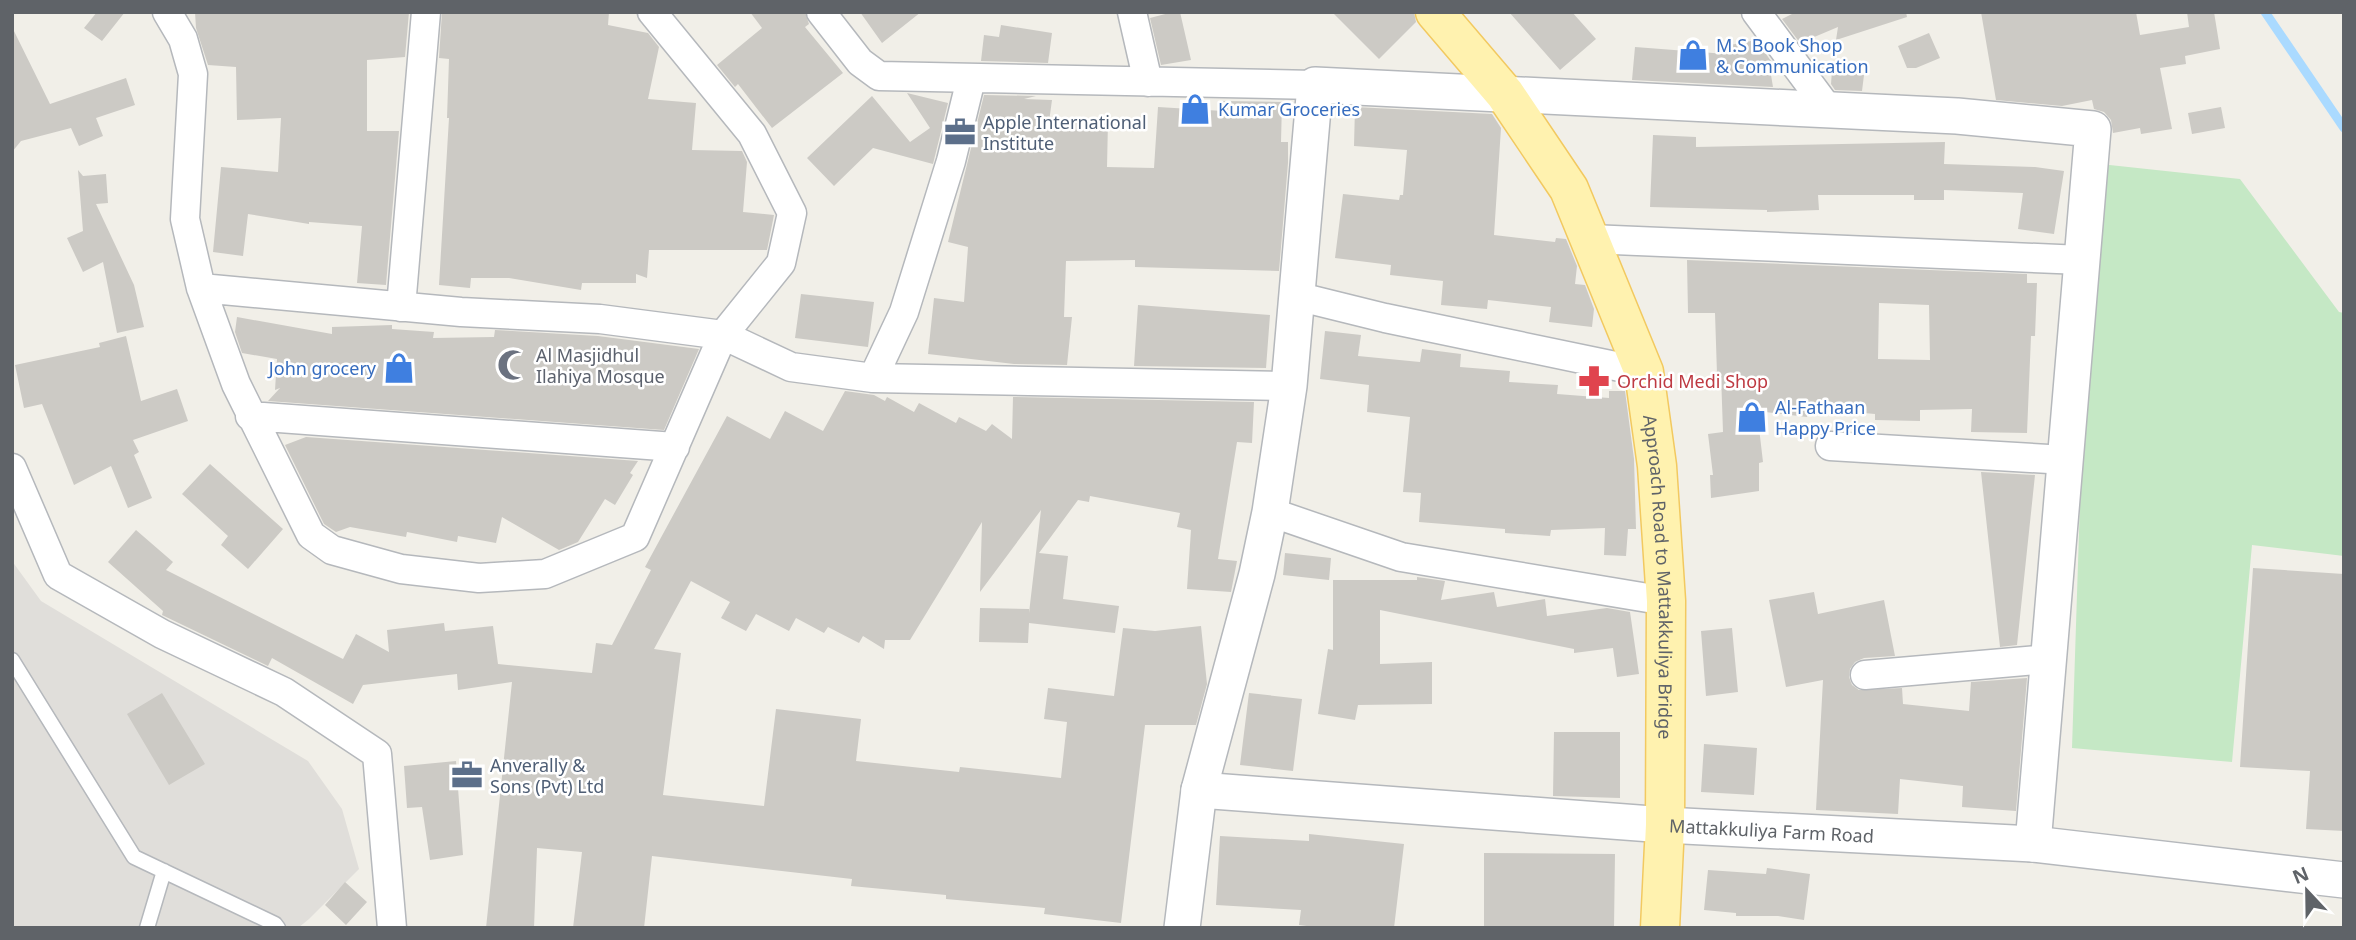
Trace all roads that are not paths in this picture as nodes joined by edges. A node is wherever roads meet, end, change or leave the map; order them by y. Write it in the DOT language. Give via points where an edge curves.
graph roads {
  1 [pos="167,12"];
  2 [pos="426,12"];
  3 [pos="652,12"];
  4 [pos="821,12"];
  5 [pos="1132,12"];
  6 [pos="1435,12"];
  7 [pos="1756,12"];
  8 [pos="971,79"];
  9 [pos="1148,82"];
  10 [pos="1315,85"];
  11 [pos="1505,94"];
  12 [pos="1829,110"];
  13 [pos="1590,239"];
  14 [pos="2082,260"];
  15 [pos="201,288"];
  16 [pos="1296,296"];
  17 [pos="401,307"];
  18 [pos="723,335"];
  19 [pos="1644,372"];
  20 [pos="873,378"];
  21 [pos="1289,386"];
  22 [pos="250,416"];
  23 [pos="1830,446"];
  24 [pos="675,447"];
  25 [pos="2066,460"];
  26 [pos="12,468"];
  27 [pos="1270,512"];
  28 [pos="1666,601"];
  29 [pos="2049,659"];
  30 [pos="12,660"];
  31 [pos="1864,675"];
  32 [pos="1199,790"];
  33 [pos="1665,825"];
  34 [pos="2033,844"];
  35 [pos="164,871"];
  36 [pos="2344,880"];
  37 [pos="147,928"];
  38 [pos="278,928"];
  39 [pos="393,928"];
  40 [pos="1182,928"];
  41 [pos="1660,928"];
  1 -- 15 [label="street" via="183,39 193,74 185,219"];
  2 -- 17 [label="street"];
  3 -- 18 [label="street" via="752,134 792,213 781,263"];
  4 -- 8 [label="street" via="860,62 879,76"];
  5 -- 9 [label="street"];
  6 -- 11 [label="main road, Approach Road to Mattakkuliya Bridge"];
  7 -- 12 [label="street"];
  8 -- 9 [label="street"];
  8 -- 20 [label="street" via="904,312"];
  9 -- 10 [label="street"];
  10 -- 11 [label="street"];
  10 -- 16 [label="street"];
  11 -- 12 [label="street"];
  11 -- 13 [label="main road, Approach Road to Mattakkuliya Bridge" via="1569,189"];
  12 -- 14 [label="street" via="2093,129"];
  13 -- 14 [label="street"];
  13 -- 19 [label="main road, Approach Road to Mattakkuliya Bridge"];
  14 -- 25 [label="street"];
  15 -- 17 [label="street"];
  15 -- 22 [label="street"];
  16 -- 19 [label="street"];
  16 -- 21 [label="street"];
  17 -- 18 [label="street" via="600,319"];
  18 -- 20 [label="street" via="791,367"];
  18 -- 24 [label="street"];
  19 -- 28 [label="main road, Approach Road to Mattakkuliya Bridge" via="1657,466"];
  20 -- 21 [label="street"];
  21 -- 27 [label="street"];
  22 -- 24 [label="street"];
  22 -- 24 [label="street" via="311,535 332,550 401,569 479,578 545,574 635,537"];
  23 -- 25 [label="street"];
  25 -- 29 [label="street"];
  26 -- 39 [label="street" via="58,575 162,634 284,692 377,754"];
  27 -- 28 [label="street" via="1401,557"];
  27 -- 32 [label="street"];
  28 -- 33 [label="main road, Approach Road to Mattakkuliya Bridge"];
  29 -- 31 [label="street"];
  29 -- 34 [label="street"];
  30 -- 35 [label="lane" via="134,857"];
  32 -- 33 [label="street, Mattakkuliya Farm Road"];
  32 -- 40 [label="street"];
  33 -- 34 [label="street, Mattakkuliya Farm Road"];
  33 -- 41 [label="main road, Approach Road to Mattakkuliya Bridge"];
  34 -- 36 [label="street, Mattakkuliya Farm Road"];
  35 -- 37 [label="lane"];
  35 -- 38 [label="lane"];
}
